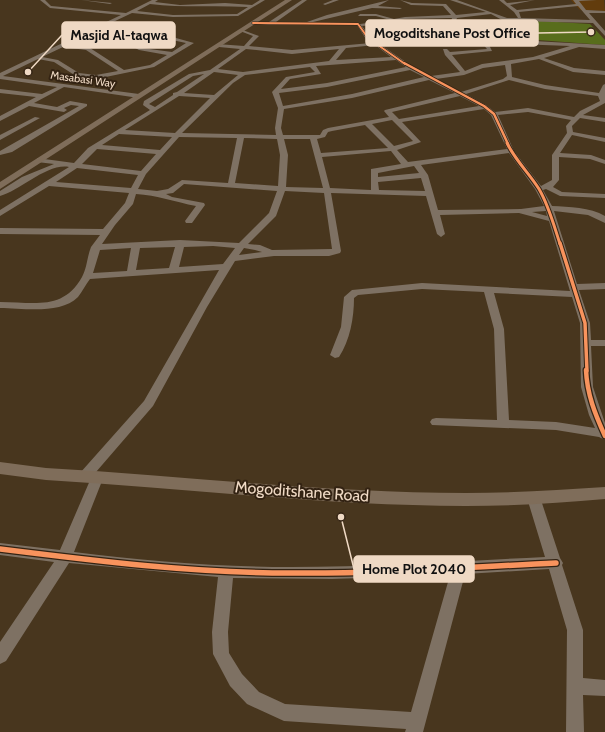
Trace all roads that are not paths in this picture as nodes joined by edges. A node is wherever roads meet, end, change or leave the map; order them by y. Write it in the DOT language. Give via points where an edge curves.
graph roads {
  1 [pos="42,0"];
  2 [pos="83,0"];
  3 [pos="117,0"];
  4 [pos="156,0"];
  5 [pos="263,0"];
  6 [pos="305,0"];
  7 [pos="337,0"];
  8 [pos="387,0"];
  9 [pos="402,0"];
  10 [pos="448,0"];
  11 [pos="452,0"];
  12 [pos="501,0"];
  13 [pos="533,0"];
  14 [pos="575,0"];
  15 [pos="595,0"];
  16 [pos="287,1"];
  17 [pos="110,3"];
  18 [pos="150,3"];
  19 [pos="300,3"];
  20 [pos="325,4"];
  21 [pos="507,4"];
  22 [pos="444,5"];
  23 [pos="579,5"];
  24 [pos="252,6"];
  25 [pos="357,6"];
  26 [pos="370,7"];
  27 [pos="400,8"];
  28 [pos="516,11"];
  29 [pos="584,11"];
  30 [pos="93,12"];
  31 [pos="605,12"];
  32 [pos="129,13"];
  33 [pos="490,13"];
  34 [pos="360,15"];
  35 [pos="455,16"];
  36 [pos="506,19"];
  37 [pos="521,19"];
  38 [pos="394,20"];
  39 [pos="453,22"];
  40 [pos="594,22"];
  41 [pos="108,23"];
  42 [pos="253,23"];
  43 [pos="269,24"];
  44 [pos="304,24"];
  45 [pos="359,24"];
  46 [pos="599,27"];
  47 [pos="605,27"];
  48 [pos="426,29"];
  49 [pos="242,30"];
  50 [pos="404,30"];
  51 [pos="86,34"];
  52 [pos="605,34"];
  53 [pos="228,39"];
  54 [pos="403,40"];
  55 [pos="439,40"];
  56 [pos="446,40"];
  57 [pos="484,41"];
  58 [pos="532,42"];
  59 [pos="375,43"];
  60 [pos="63,45"];
  61 [pos="219,45"];
  62 [pos="578,45"];
  63 [pos="234,46"];
  64 [pos="344,47"];
  65 [pos="605,47"];
  66 [pos="246,48"];
  67 [pos="298,51"];
  68 [pos="173,54"];
  69 [pos="447,54"];
  70 [pos="36,58"];
  71 [pos="399,58"];
  72 [pos="540,58"];
  73 [pos="109,62"];
  74 [pos="332,62"];
  75 [pos="311,64"];
  76 [pos="508,64"];
  77 [pos="294,66"];
  78 [pos="147,67"];
  79 [pos="411,68"];
  80 [pos="212,70"];
  81 [pos="124,72"];
  82 [pos="464,72"];
  83 [pos="605,73"];
  84 [pos="243,74"];
  85 [pos="0,76"];
  86 [pos="428,78"];
  87 [pos="508,78"];
  88 [pos="162,82"];
  89 [pos="175,84"];
  90 [pos="62,86"];
  91 [pos="189,86"];
  92 [pos="605,86"];
  93 [pos="0,91"];
  94 [pos="275,92"];
  95 [pos="178,94"];
  96 [pos="460,94"];
  97 [pos="602,95"];
  98 [pos="42,96"];
  99 [pos="156,96"];
  100 [pos="215,97"];
  101 [pos="137,98"];
  102 [pos="150,100"];
  103 [pos="28,104"];
  104 [pos="486,107"];
  105 [pos="281,108"];
  106 [pos="592,108"];
  107 [pos="605,108"];
  108 [pos="57,109"];
  109 [pos="155,110"];
  110 [pos="0,112"];
  111 [pos="75,112"];
  112 [pos="10,114"];
  113 [pos="494,114"];
  114 [pos="37,118"];
  115 [pos="577,118"];
  116 [pos="0,119"];
  117 [pos="395,119"];
  118 [pos="605,120"];
  119 [pos="366,122"];
  120 [pos="118,132"];
  121 [pos="570,133"];
  122 [pos="177,135"];
  123 [pos="241,137"];
  124 [pos="313,137"];
  125 [pos="0,138"];
  126 [pos="281,138"];
  127 [pos="605,140"];
  128 [pos="560,146"];
  129 [pos="96,147"];
  130 [pos="392,149"];
  131 [pos="510,151"];
  132 [pos="163,152"];
  133 [pos="0,153"];
  134 [pos="556,154"];
  135 [pos="318,155"];
  136 [pos="587,157"];
  137 [pos="40,160"];
  138 [pos="605,162"];
  139 [pos="416,163"];
  140 [pos="62,164"];
  141 [pos="406,165"];
  142 [pos="76,166"];
  143 [pos="143,173"];
  144 [pos="424,175"];
  145 [pos="374,180"];
  146 [pos="50,184"];
  147 [pos="231,185"];
  148 [pos="548,187"];
  149 [pos="282,189"];
  150 [pos="539,189"];
  151 [pos="327,190"];
  152 [pos="375,190"];
  153 [pos="0,191"];
  154 [pos="133,192"];
  155 [pos="157,193"];
  156 [pos="430,194"];
  157 [pos="605,196"];
  158 [pos="549,209"];
  159 [pos="8,210"];
  160 [pos="519,211"];
  161 [pos="435,213"];
  162 [pos="0,214"];
  163 [pos="604,217"];
  164 [pos="552,219"];
  165 [pos="189,222"];
  166 [pos="0,231"];
  167 [pos="104,232"];
  168 [pos="441,234"];
  169 [pos="180,244"];
  170 [pos="136,246"];
  171 [pos="241,246"];
  172 [pos="96,247"];
  173 [pos="271,254"];
  174 [pos="229,263"];
  175 [pos="174,271"];
  176 [pos="131,273"];
  177 [pos="87,276"];
  178 [pos="605,286"];
  179 [pos="488,290"];
  180 [pos="575,291"];
  181 [pos="0,305"];
  182 [pos="585,343"];
  183 [pos="605,343"];
  184 [pos="335,355"];
  185 [pos="436,422"];
  186 [pos="503,424"];
  187 [pos="604,434"];
  188 [pos="0,468"];
  189 [pos="92,476"];
  190 [pos="605,493"];
  191 [pos="534,498"];
  192 [pos="0,549"];
  193 [pos="65,557"];
  194 [pos="556,563"];
  195 [pos="459,567"];
  196 [pos="226,571"];
  197 [pos="0,656"];
  198 [pos="576,686"];
  199 [pos="605,688"];
  200 [pos="415,726"];
  201 [pos="575,732"];
  1 -- 30 [label="street" via="50,7"];
  2 -- 17 [label="street"];
  3 -- 17 [label="street"];
  4 -- 18 [label="street"];
  5 -- 24 [label="street"];
  6 -- 19 [label="street"];
  7 -- 20 [label="street"];
  8 -- 26 [label="street"];
  9 -- 22 [label="street" via="411,4"];
  10 -- 22 [label="street"];
  11 -- 33 [label="street"];
  12 -- 21 [label="street"];
  13 -- 21 [label="street"];
  14 -- 15 [label="street"];
  14 -- 23 [label="street"];
  16 -- 19 [label="street"];
  16 -- 42 [label="main road"];
  17 -- 30 [label="street"];
  18 -- 24 [label="street" via="180,6"];
  18 -- 32 [label="street"];
  19 -- 43 [label="street"];
  21 -- 28 [label="street"];
  22 -- 35 [label="street"];
  23 -- 28 [label="street"];
  23 -- 29 [label="street"];
  24 -- 32 [label="street" via="235,15 173,16"];
  25 -- 26 [label="street"];
  25 -- 34 [label="street"];
  25 -- 44 [label="street"];
  26 -- 27 [label="street"];
  28 -- 37 [label="street"];
  29 -- 31 [label="street"];
  29 -- 40 [label="street"];
  30 -- 32 [label="street"];
  32 -- 41 [label="street"];
  33 -- 35 [label="street"];
  33 -- 36 [label="street"];
  34 -- 38 [label="street"];
  34 -- 45 [label="street" via="362,19"];
  35 -- 38 [label="street"];
  35 -- 39 [label="street"];
  36 -- 37 [label="street"];
  36 -- 58 [label="street" via="520,28"];
  37 -- 40 [label="street"];
  38 -- 45 [label="street"];
  39 -- 48 [label="street" via="444,22"];
  39 -- 56 [label="street"];
  40 -- 46 [label="street"];
  41 -- 51 [label="street"];
  41 -- 68 [label="street" via="154,29 174,39 191,42"];
  42 -- 43 [label="street"];
  42 -- 49 [label="main road"];
  43 -- 44 [label="street"];
  44 -- 45 [label="street"];
  45 -- 59 [label="street" via="366,36"];
  46 -- 47 [label="street"];
  46 -- 52 [label="street"];
  49 -- 53 [label="main road"];
  49 -- 66 [label="street" via="256,36"];
  50 -- 54 [label="street"];
  51 -- 60 [label="street"];
  51 -- 68 [label="street" via="119,38 141,49"];
  53 -- 61 [label="main road"];
  53 -- 63 [label="street"];
  54 -- 55 [label="street"];
  54 -- 59 [label="street"];
  55 -- 56 [label="street"];
  55 -- 69 [label="street"];
  56 -- 57 [label="street"];
  57 -- 58 [label="street"];
  57 -- 69 [label="street" via="490,50"];
  58 -- 62 [label="street"];
  59 -- 64 [label="street"];
  59 -- 71 [label="street"];
  60 -- 70 [label="street"];
  60 -- 73 [label="street" via="88,49"];
  61 -- 63 [label="street"];
  61 -- 88 [label="main road"];
  62 -- 65 [label="street"];
  62 -- 72 [label="street"];
  63 -- 66 [label="street"];
  64 -- 67 [label="street"];
  64 -- 74 [label="street"];
  66 -- 67 [label="street"];
  66 -- 80 [label="street"];
  67 -- 77 [label="street"];
  68 -- 78 [label="street"];
  69 -- 82 [label="street"];
  70 -- 81 [label="street" via="56,61 80,76 96,77"];
  70 -- 85 [label="street"];
  71 -- 74 [label="street"];
  71 -- 79 [label="street"];
  72 -- 76 [label="street"];
  72 -- 83 [label="street" via="573,70"];
  73 -- 78 [label="street"];
  73 -- 81 [label="street"];
  74 -- 75 [label="street"];
  75 -- 77 [label="street"];
  75 -- 94 [label="street" via="319,73 288,78"];
  76 -- 82 [label="street" via="482,66"];
  76 -- 87 [label="street"];
  77 -- 84 [label="street"];
  78 -- 81 [label="street"];
  79 -- 86 [label="street"];
  79 -- 94 [label="street" via="313,88"];
  80 -- 84 [label="street"];
  80 -- 89 [label="street" via="193,74"];
  80 -- 91 [label="street"];
  82 -- 86 [label="street"];
  84 -- 100 [label="street"];
  85 -- 90 [label="street, Masabasi Way"];
  86 -- 96 [label="street"];
  86 -- 105 [label="street" via="348,97"];
  87 -- 96 [label="street"];
  87 -- 97 [label="street"];
  88 -- 89 [label="street"];
  88 -- 101 [label="main road"];
  89 -- 91 [label="street"];
  89 -- 99 [label="street"];
  90 -- 98 [label="street"];
  90 -- 101 [label="street, Masabasi Way"];
  91 -- 95 [label="street"];
  92 -- 97 [label="street"];
  93 -- 98 [label="street"];
  94 -- 105 [label="street"];
  95 -- 99 [label="street"];
  95 -- 100 [label="street"];
  95 -- 109 [label="street"];
  96 -- 104 [label="street"];
  96 -- 117 [label="street" via="387,111"];
  97 -- 106 [label="street" via="604,102"];
  98 -- 103 [label="street"];
  99 -- 102 [label="street"];
  100 -- 122 [label="street"];
  101 -- 102 [label="street, Masabasi Way"];
  101 -- 137 [label="main road"];
  102 -- 109 [label="street" via="146,105"];
  103 -- 108 [label="street"];
  103 -- 112 [label="street"];
  104 -- 113 [label="street"];
  104 -- 117 [label="street"];
  105 -- 126 [label="street" via="278,128"];
  106 -- 107 [label="street"];
  106 -- 115 [label="street"];
  108 -- 111 [label="street"];
  108 -- 111 [label="street" via="70,103 85,105"];
  109 -- 120 [label="street"];
  110 -- 112 [label="street"];
  111 -- 133 [label="street" via="10,150"];
  112 -- 116 [label="street"];
  113 -- 115 [label="street" via="528,110"];
  113 -- 131 [label="street"];
  114 -- 125 [label="street"];
  115 -- 118 [label="street"];
  115 -- 121 [label="street" via="569,126"];
  117 -- 119 [label="street"];
  117 -- 130 [label="street" via="419,142"];
  119 -- 124 [label="street" via="327,130 322,137"];
  119 -- 130 [label="street" via="381,134"];
  120 -- 122 [label="street"];
  120 -- 129 [label="street"];
  121 -- 127 [label="street"];
  121 -- 128 [label="street"];
  122 -- 123 [label="street"];
  122 -- 132 [label="street"];
  123 -- 126 [label="street"];
  123 -- 147 [label="street"];
  124 -- 126 [label="street"];
  124 -- 135 [label="street"];
  126 -- 149 [label="street" via="284,155"];
  128 -- 134 [label="street"];
  128 -- 136 [label="street"];
  129 -- 132 [label="street"];
  129 -- 142 [label="street"];
  130 -- 135 [label="street"];
  130 -- 141 [label="street"];
  131 -- 139 [label="street"];
  131 -- 150 [label="street"];
  132 -- 143 [label="street"];
  134 -- 136 [label="street"];
  134 -- 148 [label="street" via="556,177"];
  135 -- 151 [label="street"];
  136 -- 138 [label="street"];
  137 -- 140 [label="street"];
  137 -- 153 [label="main road"];
  139 -- 141 [label="street"];
  139 -- 144 [label="street"];
  140 -- 142 [label="street"];
  140 -- 153 [label="street"];
  141 -- 145 [label="street" via="376,170 373,173"];
  142 -- 143 [label="street"];
  142 -- 146 [label="street"];
  143 -- 154 [label="street"];
  144 -- 145 [label="street"];
  144 -- 156 [label="street"];
  145 -- 152 [label="street"];
  146 -- 154 [label="street"];
  146 -- 159 [label="street"];
  147 -- 149 [label="street"];
  147 -- 155 [label="street" via="180,182 172,190"];
  148 -- 150 [label="street"];
  148 -- 157 [label="street" via="560,194"];
  149 -- 151 [label="street"];
  149 -- 171 [label="street" via="273,214"];
  150 -- 158 [label="street"];
  151 -- 152 [label="street"];
  151 -- 173 [label="street" via="337,252"];
  152 -- 156 [label="street"];
  153 -- 159 [label="street"];
  154 -- 155 [label="street"];
  154 -- 167 [label="street" via="129,204"];
  155 -- 165 [label="street" via="170,199 201,205"];
  156 -- 161 [label="street"];
  158 -- 160 [label="street"];
  158 -- 163 [label="street" via="586,212"];
  158 -- 164 [label="street"];
  159 -- 162 [label="street"];
  160 -- 161 [label="street"];
  160 -- 164 [label="street" via="539,218"];
  161 -- 168 [label="street"];
  164 -- 180 [label="street"];
  166 -- 167 [label="street"];
  167 -- 172 [label="street"];
  169 -- 170 [label="street"];
  169 -- 171 [label="street" via="213,243"];
  169 -- 175 [label="street"];
  170 -- 172 [label="street"];
  170 -- 176 [label="street"];
  171 -- 173 [label="street" via="257,247"];
  171 -- 174 [label="street"];
  172 -- 177 [label="street"];
  173 -- 174 [label="street"];
  174 -- 175 [label="street"];
  174 -- 189 [label="street" via="202,306 151,399"];
  175 -- 176 [label="street"];
  176 -- 177 [label="street"];
  177 -- 181 [label="street" via="74,295 62,303 39,306"];
  178 -- 180 [label="street"];
  179 -- 180 [label="street"];
  179 -- 184 [label="street" via="410,287 351,293 346,331"];
  179 -- 186 [label="street" via="499,329"];
  180 -- 182 [label="street" via="585,323"];
  182 -- 183 [label="street"];
  182 -- 187 [label="street" via="589,394"];
  185 -- 186 [label="street"];
  186 -- 187 [label="street" via="556,426"];
  188 -- 189 [label="main road, Mogoditshane Road"];
  189 -- 191 [label="main road, Mogoditshane Road" via="392,497 484,500"];
  189 -- 193 [label="street"];
  190 -- 191 [label="main road, Mogoditshane Road"];
  191 -- 194 [label="street"];
  192 -- 193 [label="street"];
  193 -- 196 [label="street" via="173,569"];
  193 -- 197 [label="street"];
  194 -- 195 [label="street"];
  194 -- 198 [label="street" via="575,630"];
  195 -- 196 [label="street" via="332,574"];
  195 -- 200 [label="street"];
  196 -- 200 [label="street" via="220,632 221,654 236,680 253,698 284,712"];
  198 -- 199 [label="street"];
  198 -- 201 [label="street"];
}
